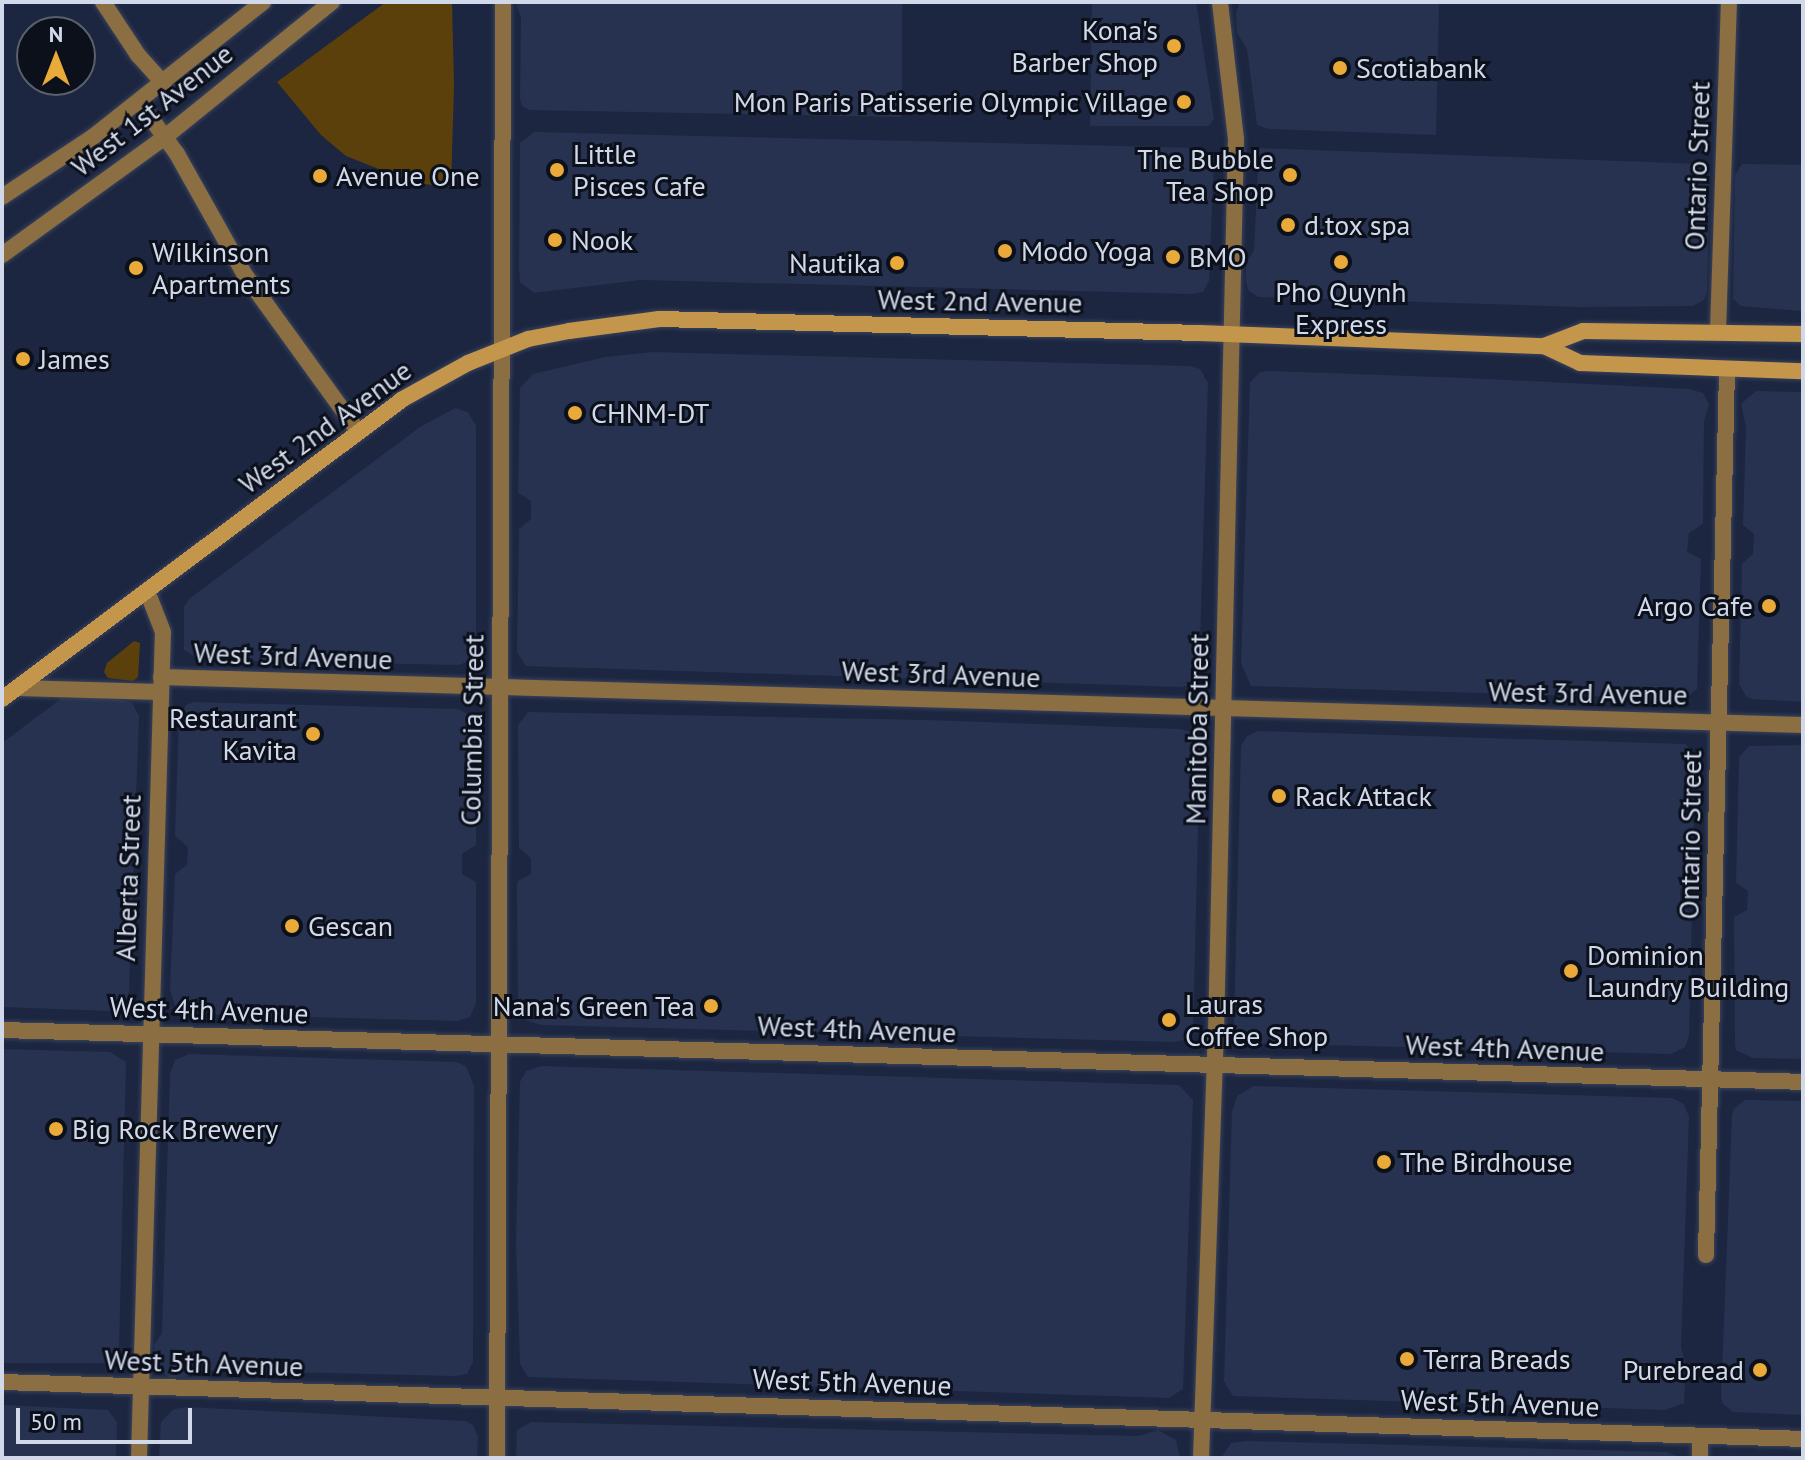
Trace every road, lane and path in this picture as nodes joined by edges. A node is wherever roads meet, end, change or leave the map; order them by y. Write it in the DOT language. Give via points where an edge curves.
graph roads {
  1 [pos="103,2"];
  2 [pos="263,2"];
  3 [pos="332,2"];
  4 [pos="503,2"];
  5 [pos="1220,2"];
  6 [pos="1729,2"];
  7 [pos="164,84"];
  8 [pos="139,102"];
  9 [pos="165,137"];
  10 [pos="2,197"];
  11 [pos="2,255"];
  12 [pos="1718,331"];
  13 [pos="1233,334"];
  14 [pos="1803,334"];
  15 [pos="1544,346"];
  16 [pos="499,351"];
  17 [pos="1727,369"];
  18 [pos="1803,371"];
  19 [pos="358,431"];
  20 [pos="147,591"];
  21 [pos="161,685"];
  22 [pos="17,688"];
  23 [pos="498,688"];
  24 [pos="2,699"];
  25 [pos="1223,709"];
  26 [pos="1719,723"];
  27 [pos="1803,725"];
  28 [pos="2,1030"];
  29 [pos="149,1034"];
  30 [pos="497,1045"];
  31 [pos="1215,1065"];
  32 [pos="1710,1080"];
  33 [pos="1803,1082"];
  34 [pos="1706,1255"];
  35 [pos="2,1382"];
  36 [pos="140,1387"];
  37 [pos="497,1398"];
  38 [pos="1202,1418"];
  39 [pos="1700,1436"];
  40 [pos="1803,1439"];
  41 [pos="139,1458"];
  42 [pos="497,1458"];
  43 [pos="1201,1458"];
  44 [pos="1700,1458"];
  1 -- 7 [label="street"];
  2 -- 7 [label="street, West 1st Avenue"];
  3 -- 9 [label="street, West 1st Avenue"];
  4 -- 16 [label="street, Columbia Street"];
  5 -- 13 [label="street, Manitoba Street" via="1236,139"];
  6 -- 12 [label="street, Ontario Street"];
  7 -- 8 [label="street, West 1st Avenue"];
  8 -- 9 [label="street"];
  8 -- 10 [label="street, West 1st Avenue"];
  9 -- 11 [label="street, West 1st Avenue"];
  9 -- 19 [label="street" via="245,275"];
  12 -- 14 [label="main road, West 2nd Avenue"];
  12 -- 15 [label="main road, West 2nd Avenue" via="1583,331"];
  13 -- 15 [label="main road, West 2nd Avenue"];
  13 -- 16 [label="main road, West 2nd Avenue" via="659,319 528,339"];
  13 -- 25 [label="street, Manitoba Street"];
  15 -- 17 [label="main road, West 2nd Avenue" via="1580,363"];
  16 -- 19 [label="main road, West 2nd Avenue" via="445,374"];
  16 -- 23 [label="street, Columbia Street"];
  17 -- 18 [label="main road, West 2nd Avenue"];
  17 -- 26 [label="street, Ontario Street"];
  19 -- 20 [label="main road, West 2nd Avenue"];
  20 -- 21 [label="street, Alberta Street" via="163,632"];
  20 -- 22 [label="main road, West 2nd Avenue"];
  21 -- 22 [label="street, West 3rd Avenue"];
  21 -- 23 [label="street, West 3rd Avenue"];
  21 -- 29 [label="street, Alberta Street"];
  22 -- 24 [label="main road, West 2nd Avenue"];
  23 -- 25 [label="street, West 3rd Avenue"];
  23 -- 30 [label="street, Columbia Street"];
  25 -- 26 [label="street, West 3rd Avenue"];
  25 -- 31 [label="street, Manitoba Street"];
  26 -- 27 [label="street, West 3rd Avenue"];
  26 -- 32 [label="street, Ontario Street"];
  28 -- 29 [label="street, West 4th Avenue"];
  29 -- 30 [label="street, West 4th Avenue"];
  29 -- 36 [label="street, Alberta Street"];
  30 -- 31 [label="street, West 4th Avenue"];
  30 -- 37 [label="street, Columbia Street"];
  31 -- 32 [label="street, West 4th Avenue"];
  31 -- 38 [label="street, Manitoba Street"];
  32 -- 33 [label="street, West 4th Avenue"];
  32 -- 34 [label="street, Ontario Street"];
  35 -- 36 [label="street, West 5th Avenue"];
  36 -- 37 [label="street, West 5th Avenue"];
  36 -- 41 [label="street, Alberta Street"];
  37 -- 38 [label="street, West 5th Avenue"];
  37 -- 42 [label="street, Columbia Street"];
  38 -- 39 [label="street, West 5th Avenue"];
  38 -- 43 [label="street, Manitoba Street"];
  39 -- 40 [label="street, West 5th Avenue"];
  39 -- 44 [label="street"];
}
